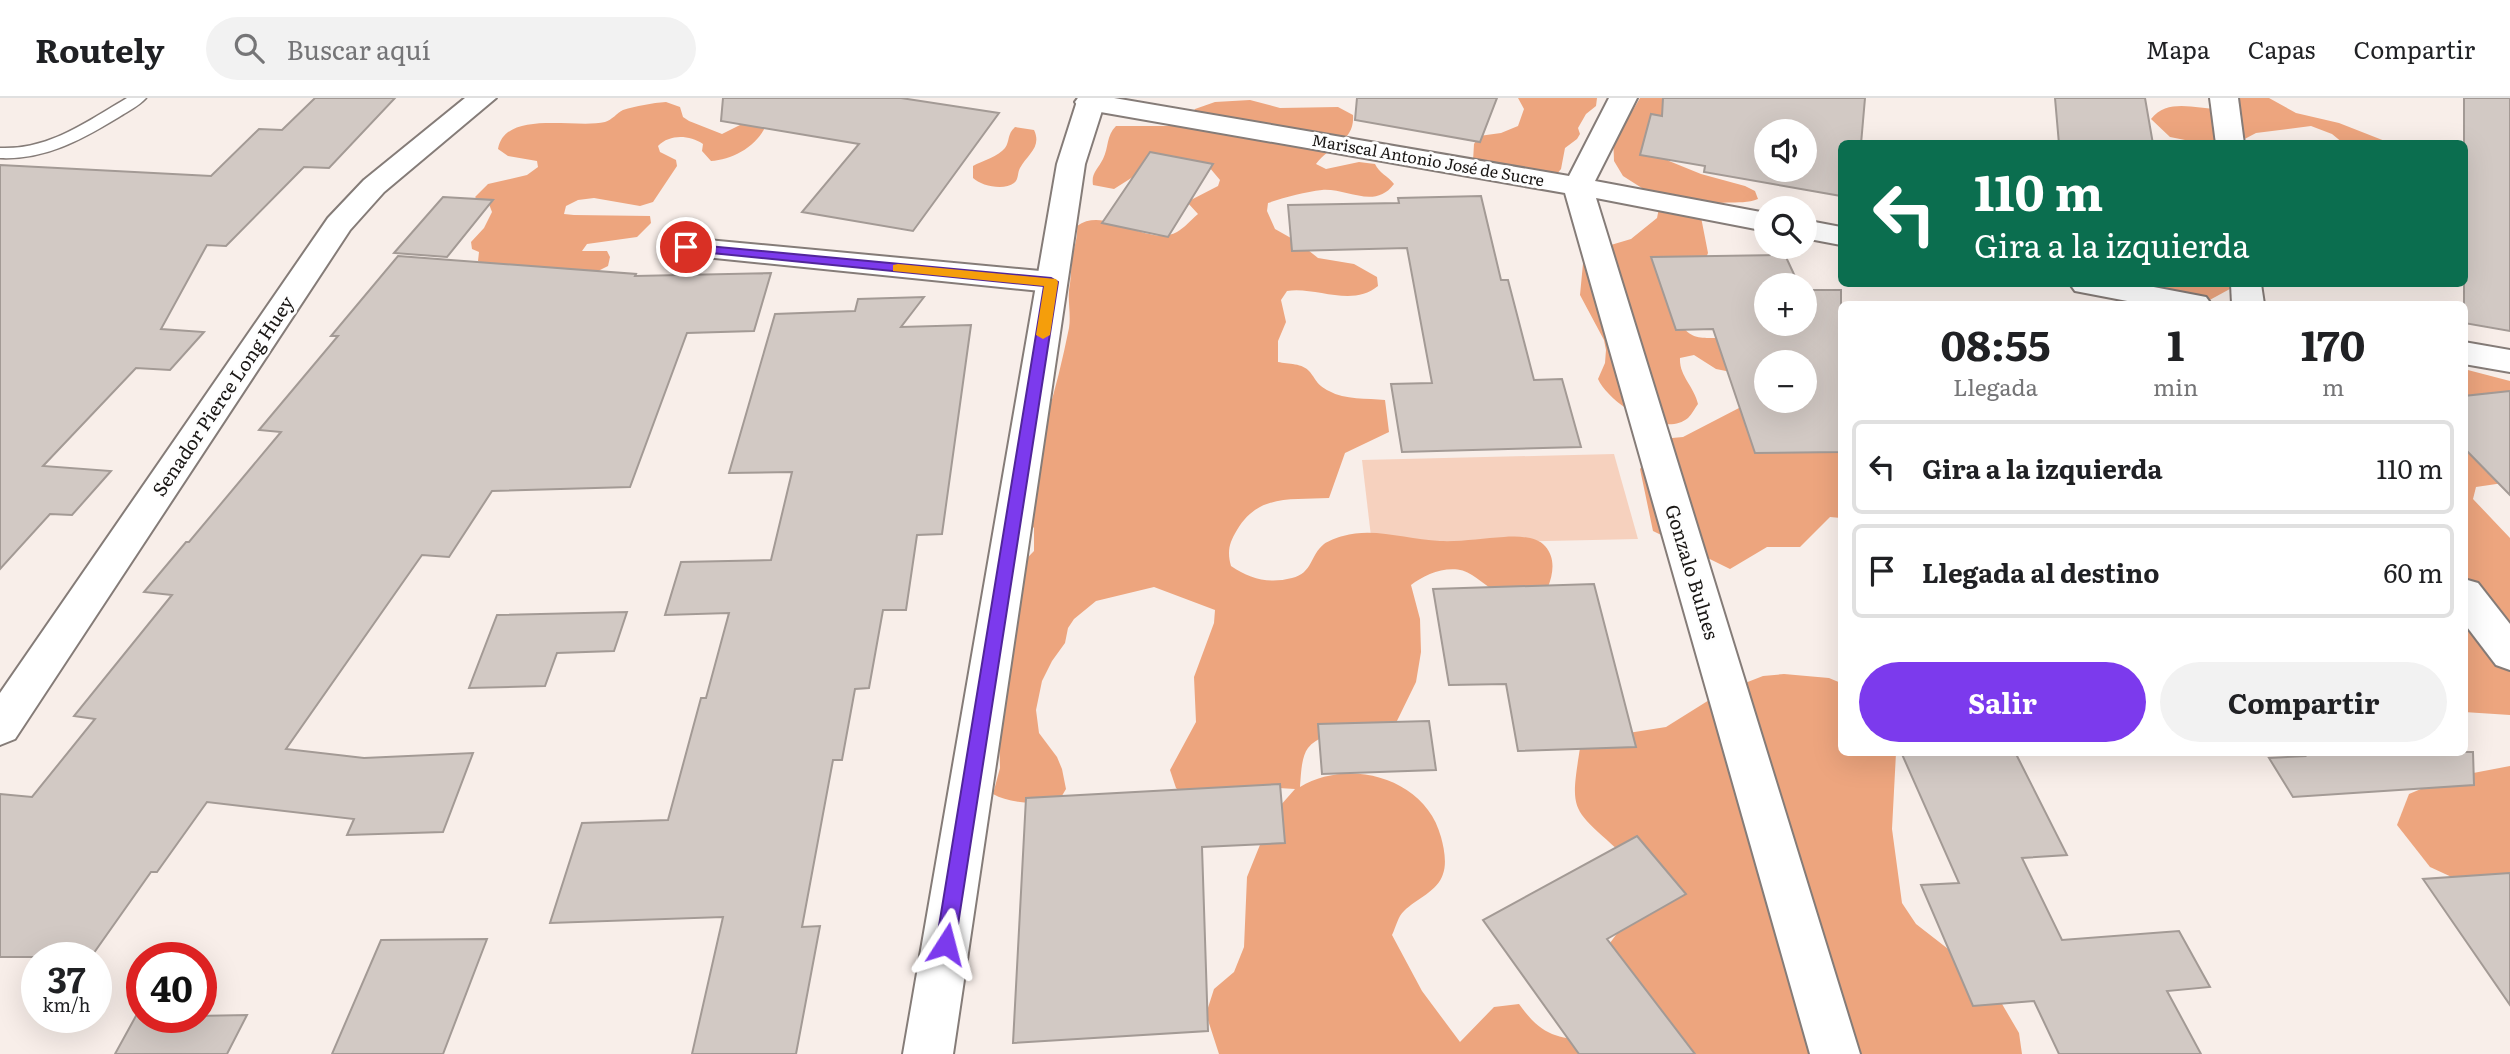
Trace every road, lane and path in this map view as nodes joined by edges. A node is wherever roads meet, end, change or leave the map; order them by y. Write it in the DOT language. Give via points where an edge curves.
graph roads {
  1 [pos="138,98"];
  2 [pos="482,98"];
  3 [pos="1623,98"];
  4 [pos="2224,98"];
  5 [pos="1091,100"];
  6 [pos="2229,140"];
  7 [pos="0,153"];
  8 [pos="1578,186"];
  9 [pos="1754,220"];
  10 [pos="1817,231"];
  11 [pos="1838,235"];
  12 [pos="686,247"];
  13 [pos="1051,282"];
  14 [pos="2102,287"];
  15 [pos="2180,301"];
  16 [pos="2468,354"];
  17 [pos="2510,361"];
  18 [pos="2468,599"];
  19 [pos="2510,654"];
  20 [pos="0,727"];
  21 [pos="928,1054"];
  22 [pos="1835,1054"];
  1 -- 7 [label="lane" via="36,152"];
  2 -- 20 [label="street, Senador Pierce Long Huey" via="374,186 339,224"];
  3 -- 8 [label="street"];
  4 -- 6 [label="street"];
  5 -- 8 [label="street, Mariscal Antonio José de Sucre"];
  5 -- 13 [label="street" via="1071,164"];
  8 -- 9 [label="street, Mariscal Antonio José de Sucre"];
  8 -- 22 [label="street, Gonzalo Bulnes"];
  10 -- 11 [label="street"];
  12 -- 13 [label="street"];
  13 -- 21 [label="street"];
  14 -- 15 [label="street"];
  16 -- 17 [label="street"];
  18 -- 19 [label="street"];
}
